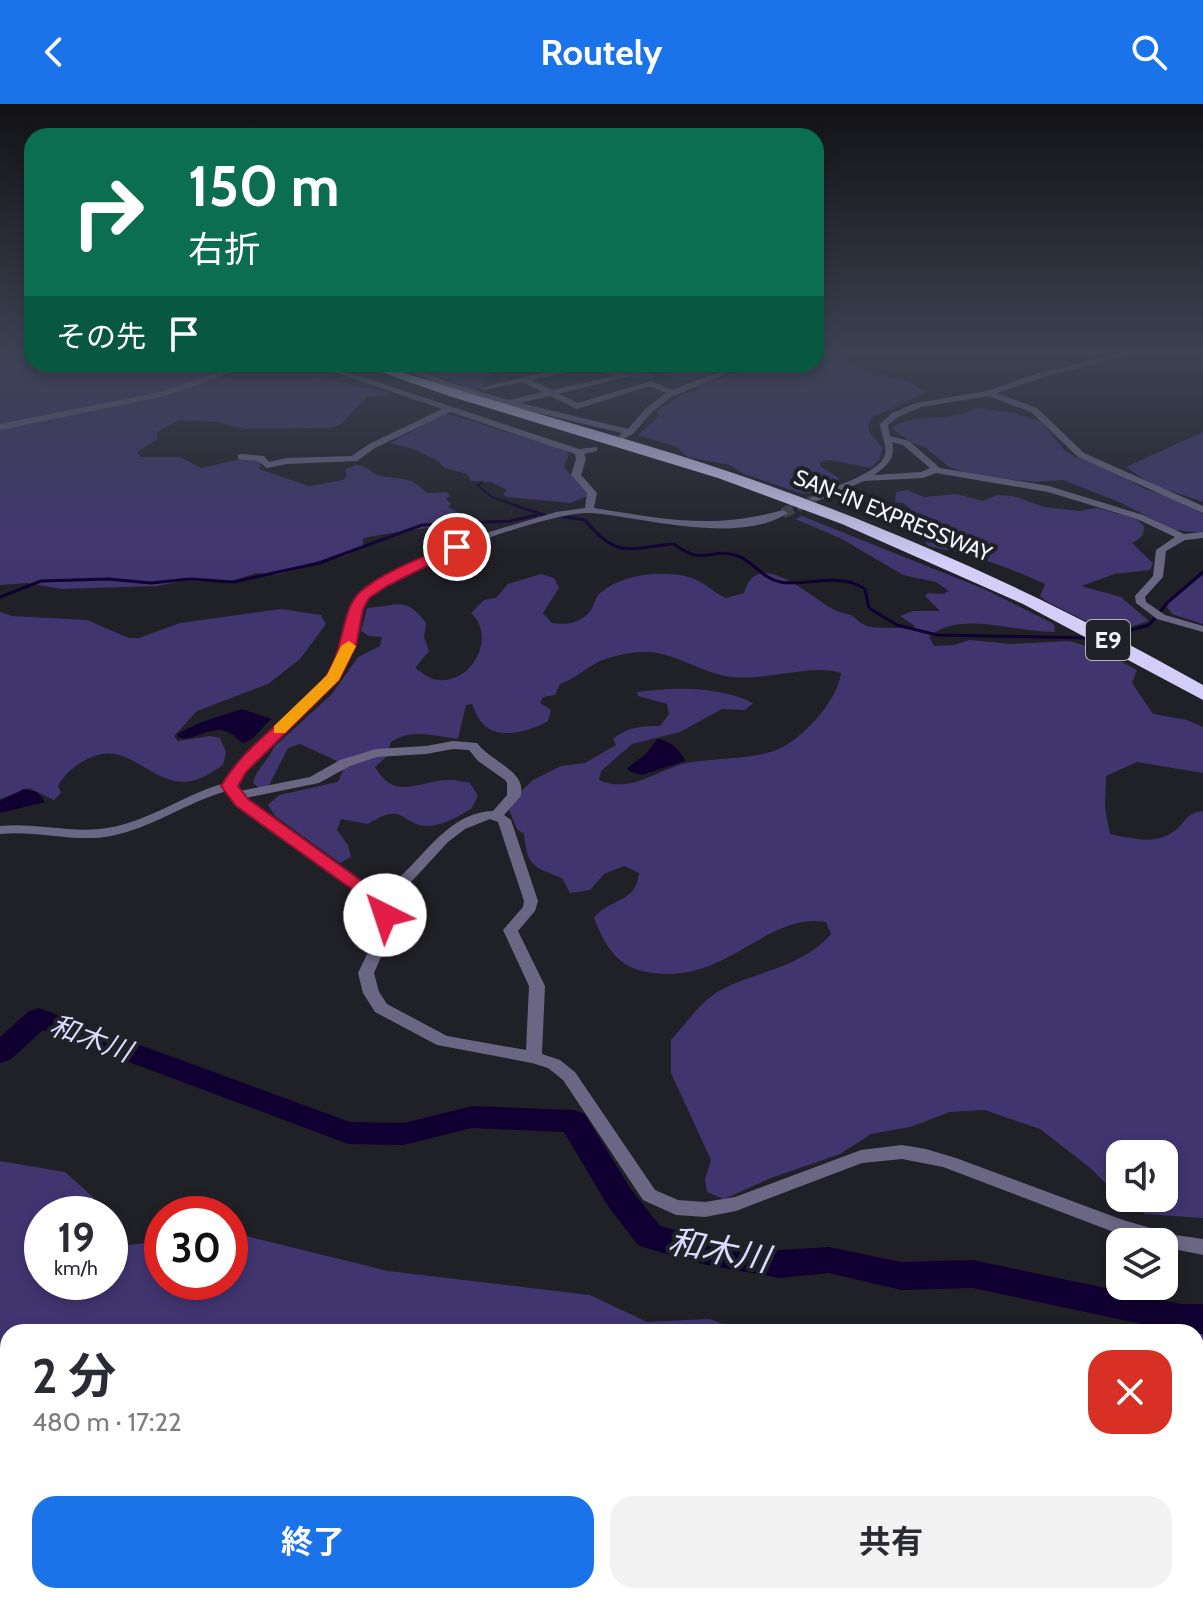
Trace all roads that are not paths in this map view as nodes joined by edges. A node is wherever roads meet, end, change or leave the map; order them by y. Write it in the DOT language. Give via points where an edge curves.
graph roads {
  1 [pos="20,423"];
  2 [pos="416,423"];
  3 [pos="492,423"];
  4 [pos="554,423"];
  5 [pos="584,423"];
  6 [pos="642,423"];
  7 [pos="885,423"];
  8 [pos="1048,423"];
  9 [pos="0,427"];
  10 [pos="886,437"];
  11 [pos="594,449"];
  12 [pos="579,452"];
  13 [pos="241,457"];
  14 [pos="936,470"];
  15 [pos="860,478"];
  16 [pos="814,499"];
  17 [pos="589,510"];
  18 [pos="1203,510"];
  19 [pos="783,513"];
  20 [pos="1203,535"];
  21 [pos="1183,537"];
  22 [pos="1203,629"];
  23 [pos="1203,694"];
  24 [pos="233,791"];
  25 [pos="496,815"];
  26 [pos="0,830"];
  27 [pos="379,902"];
  28 [pos="534,1057"];
  29 [pos="1203,1247"];
  1 -- 9 [label="street"];
  2 -- 13 [label="street" via="351,459 267,465 261,458"];
  3 -- 12 [label="street"];
  4 -- 23 [label="highway, SAN-IN EXPRESSWAY / E9" via="772,491 904,542 1034,603"];
  5 -- 6 [label="street" via="626,434"];
  7 -- 10 [label="street"];
  8 -- 18 [label="street" via="1081,455"];
  10 -- 14 [label="street" via="906,443"];
  10 -- 15 [label="street" via="888,458"];
  11 -- 12 [label="street"];
  12 -- 17 [label="street" via="576,475 592,493"];
  14 -- 15 [label="street"];
  14 -- 21 [label="street" via="1049,489 1136,515"];
  15 -- 16 [label="street"];
  17 -- 19 [label="street" via="719,525"];
  17 -- 24 [label="street" via="477,539 374,587 358,603 349,646 333,677 239,769"];
  20 -- 21 [label="street"];
  21 -- 22 [label="street" via="1161,550 1158,577 1140,596 1141,603 1158,615"];
  24 -- 25 [label="street" via="314,780 376,753 460,744 473,746 485,763 514,783 514,796"];
  24 -- 26 [label="street" via="208,791 105,833"];
  24 -- 27 [label="street"];
  25 -- 27 [label="street" via="460,826"];
  25 -- 28 [label="street" via="509,827 531,901 510,930 537,986"];
  27 -- 28 [label="street" via="387,927 366,973 381,1008 443,1041"];
  28 -- 29 [label="street" via="569,1076 649,1195 676,1209 727,1206 862,1156 894,1151 936,1158 1151,1237"];
}
